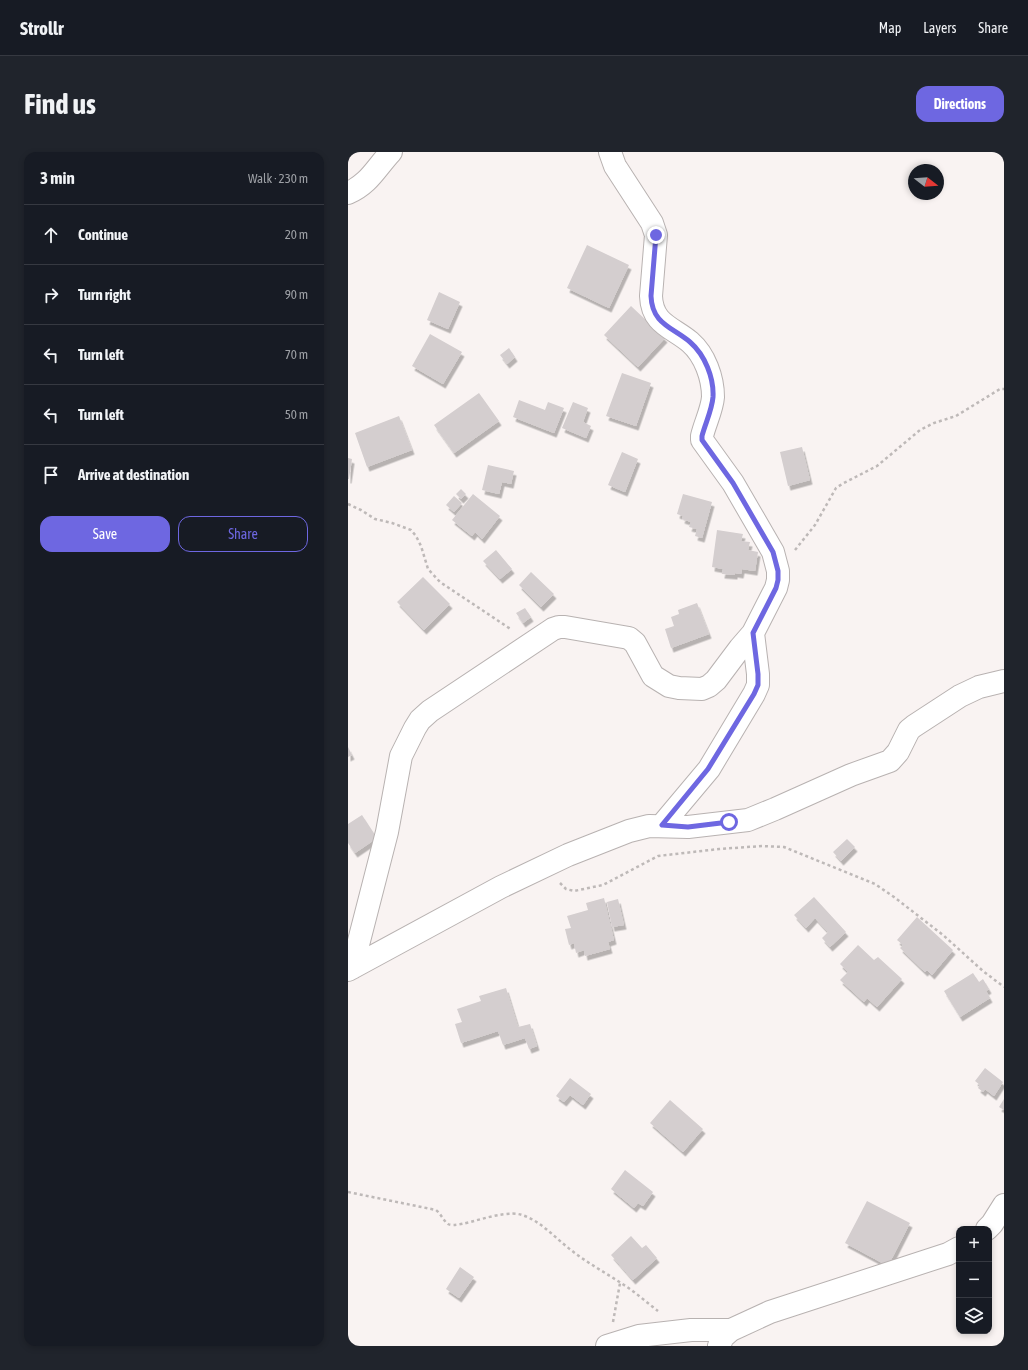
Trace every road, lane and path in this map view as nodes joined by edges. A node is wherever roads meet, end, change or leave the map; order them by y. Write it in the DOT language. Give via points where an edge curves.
graph roads {
  1 [pos="391,152"];
  2 [pos="610,152"];
  3 [pos="348,193"];
  4 [pos="1004,389"];
  5 [pos="348,504"];
  6 [pos="778,571"];
  7 [pos="753,633"];
  8 [pos="533,644"];
  9 [pos="1004,681"];
  10 [pos="662,825"];
  11 [pos="544,866"];
  12 [pos="350,969"];
  13 [pos="1004,987"];
  14 [pos="348,1192"];
  15 [pos="1004,1205"];
  16 [pos="990,1226"];
  17 [pos="1004,1232"];
  18 [pos="992,1235"];
  19 [pos="956,1250"];
  20 [pos="620,1283"];
  21 [pos="683,1331"];
  22 [pos="725,1338"];
  23 [pos="610,1345"];
  1 -- 3 [label="street" via="368,180"];
  2 -- 6 [label="street" via="615,166 652,223 656,235 651,306 662,323 690,342 711,375 713,398 702,440 733,483 769,545"];
  4 -- 6 [label="path" via="956,416 920,430 877,466 836,488 815,525"];
  5 -- 8 [label="path" via="375,518 411,530 421,546 428,569 440,582"];
  6 -- 7 [label="street" via="776,588"];
  7 -- 8 [label="street" via="716,680 702,689 669,686 653,676 635,643 629,638 559,627"];
  7 -- 10 [label="street" via="758,674 758,685 754,694 708,769"];
  8 -- 12 [label="street" via="430,711 415,728 398,767 387,832"];
  9 -- 10 [label="street" via="979,687 960,696 914,726 890,761 851,775 748,820 688,827"];
  10 -- 11 [label="street" via="638,827"];
  11 -- 12 [label="street"];
  11 -- 13 [label="path" via="566,889 574,890 603,885 658,856 755,846 784,847 875,884 943,935"];
  14 -- 20 [label="path" via="436,1210 446,1222 453,1225 497,1214 521,1214 533,1219 571,1250"];
  15 -- 16 [label="street"];
  17 -- 18 [label="street"];
  19 -- 22 [label="street" via="770,1312"];
  20 -- 21 [label="path"];
  20 -- 23 [label="path"];
  21 -- 22 [label="street"];
  21 -- 23 [label="street" via="639,1336"];
}
